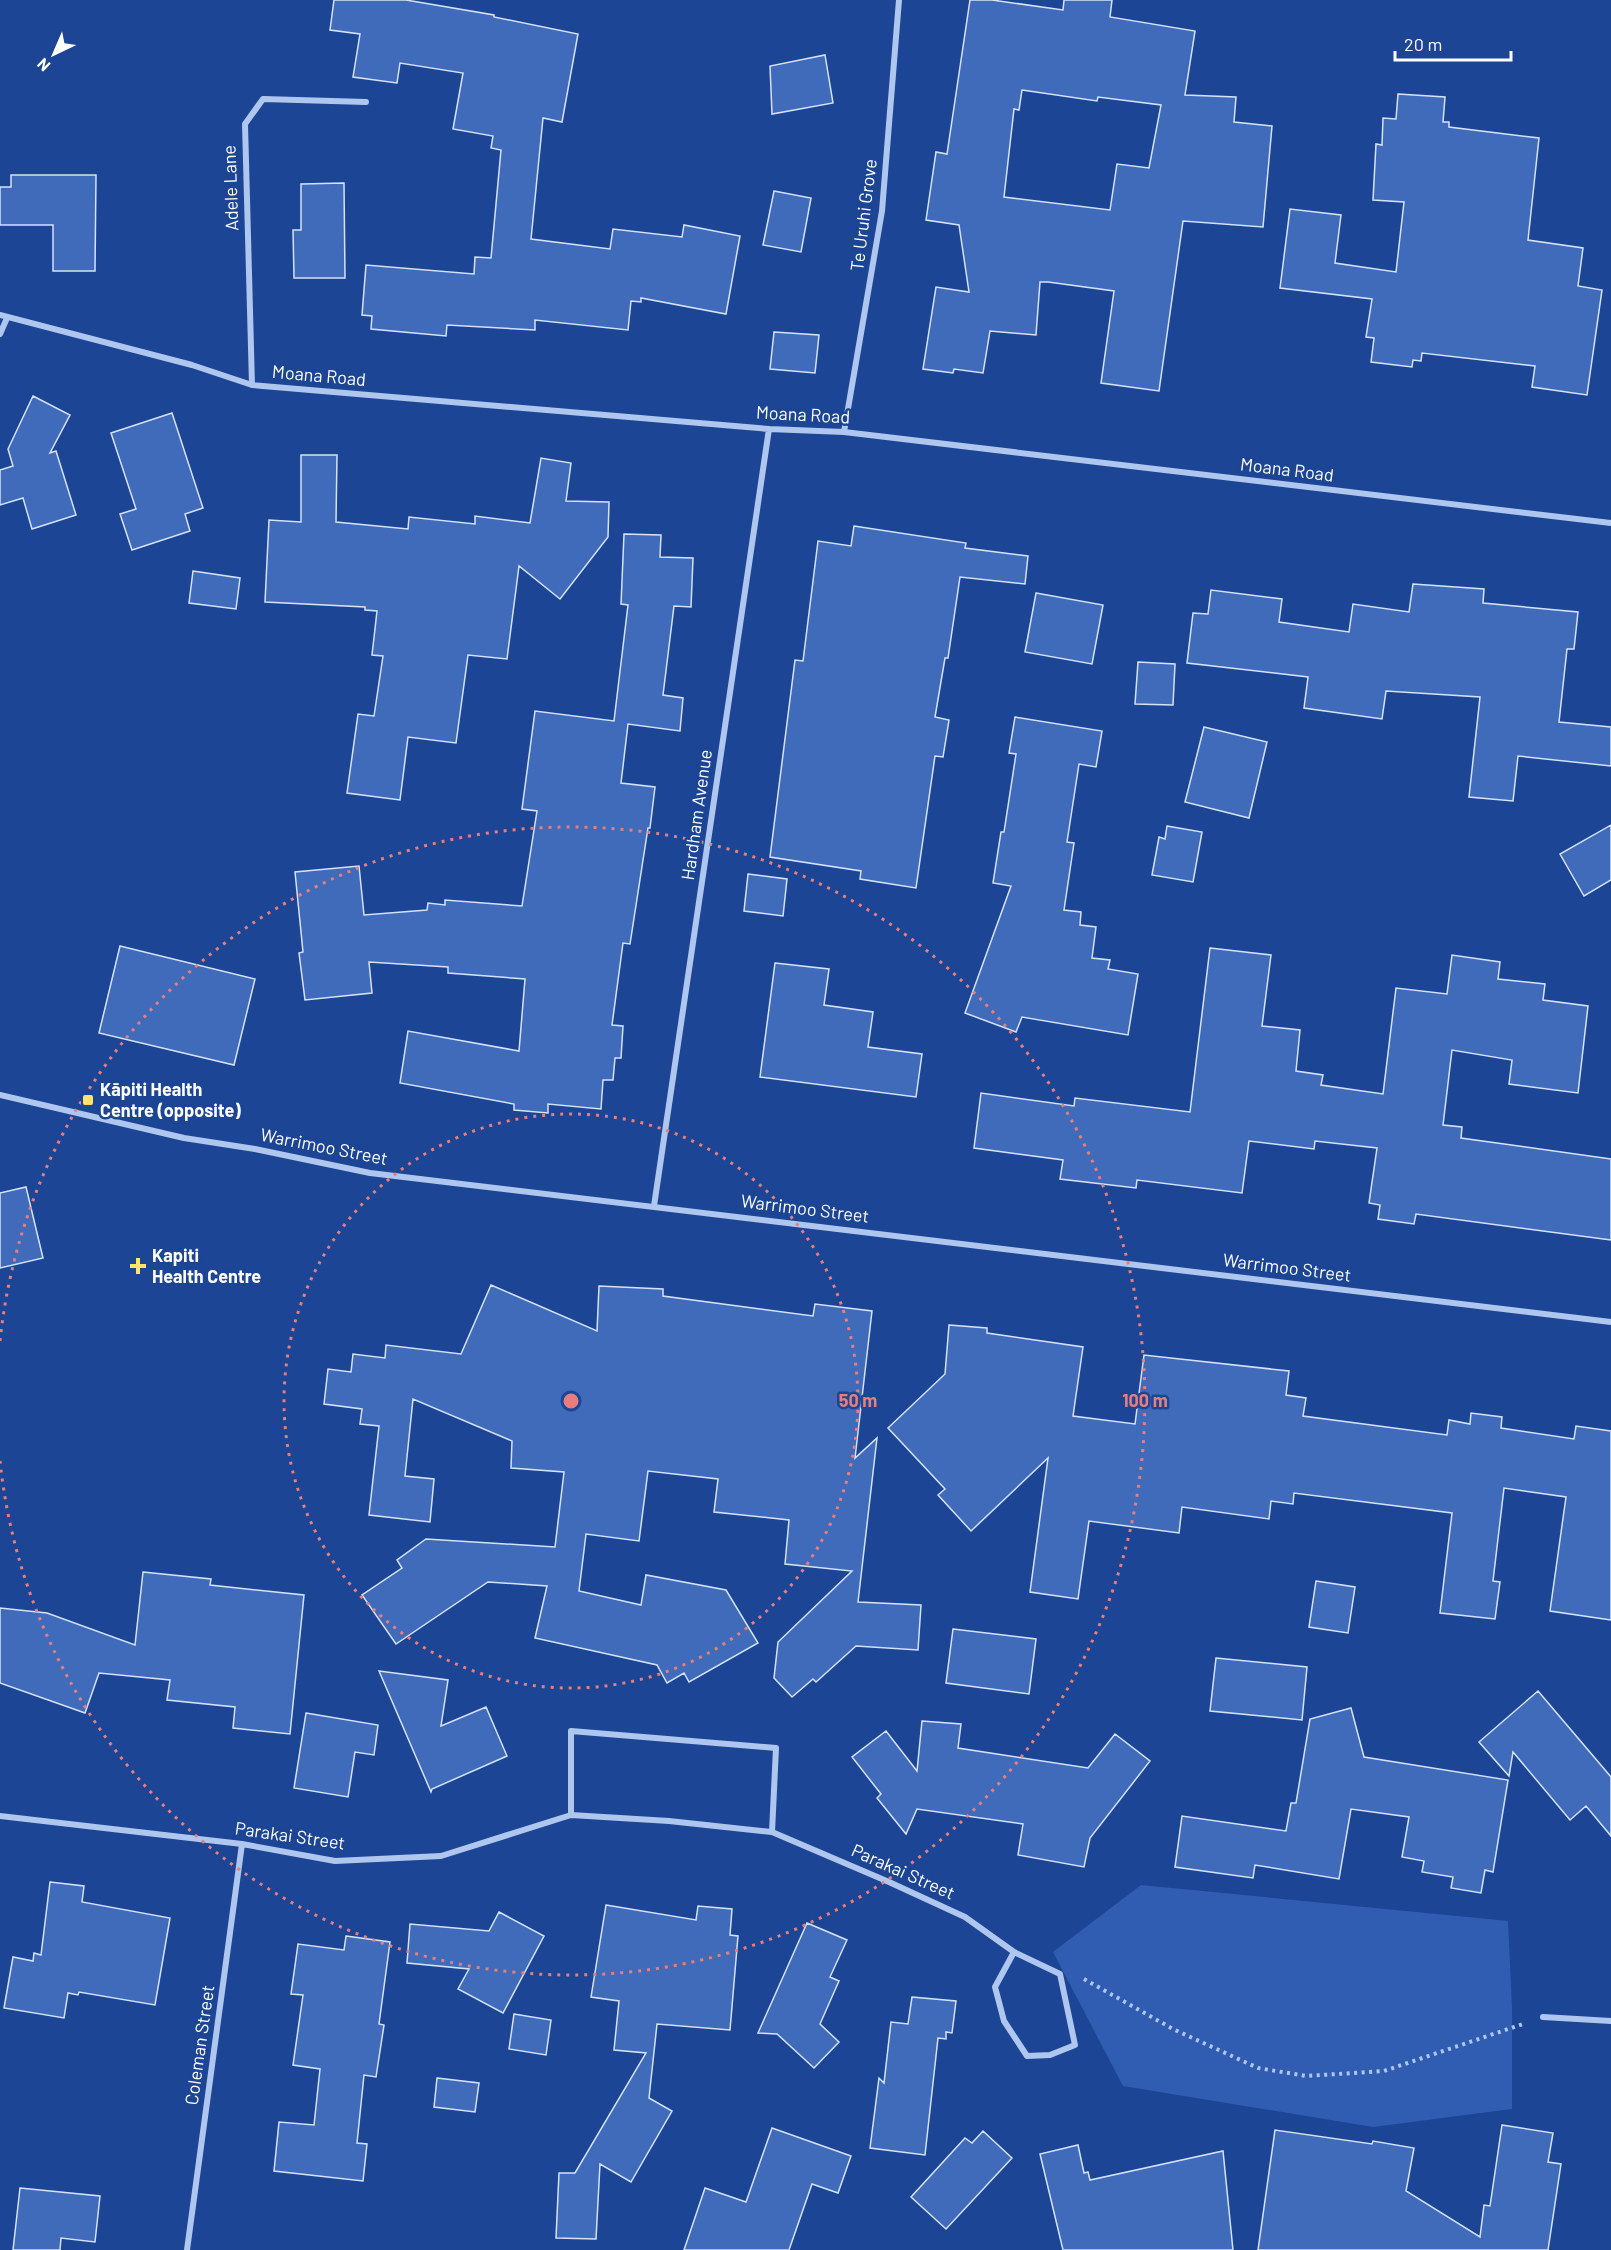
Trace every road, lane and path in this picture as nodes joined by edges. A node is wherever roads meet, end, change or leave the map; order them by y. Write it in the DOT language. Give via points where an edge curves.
graph roads {
  1 [pos="899,0"];
  2 [pos="366,102"];
  3 [pos="0,315"];
  4 [pos="8,318"];
  5 [pos="0,334"];
  6 [pos="252,385"];
  7 [pos="769,429"];
  8 [pos="844,432"];
  9 [pos="1611,523"];
  10 [pos="0,1095"];
  11 [pos="654,1206"];
  12 [pos="1611,1322"];
  13 [pos="571,1815"];
  14 [pos="0,1816"];
  15 [pos="772,1832"];
  16 [pos="242,1844"];
  17 [pos="1014,1952"];
  18 [pos="1060,1974"];
  19 [pos="1543,2017"];
  20 [pos="1611,2021"];
  21 [pos="187,2250"];
  1 -- 8 [label="street, Te Uruhi Grove" via="882,211"];
  2 -- 6 [label="street, Adele Lane" via="262,99 244,124"];
  3 -- 4 [label="street, Moana Road"];
  4 -- 5 [label="street"];
  4 -- 6 [label="street, Moana Road" via="192,365"];
  6 -- 7 [label="street, Moana Road"];
  7 -- 8 [label="street, Moana Road"];
  7 -- 11 [label="street, Hardham Avenue"];
  8 -- 9 [label="street, Moana Road"];
  10 -- 11 [label="street, Warrimoo Street" via="184,1138 370,1173"];
  11 -- 12 [label="street, Warrimoo Street"];
  13 -- 15 [label="street, Parakai Street"];
  13 -- 15 [label="street" via="571,1731 776,1748"];
  13 -- 16 [label="street, Parakai Street" via="441,1856 335,1861"];
  14 -- 16 [label="street, Parakai Street"];
  15 -- 17 [label="street, Parakai Street" via="965,1917"];
  16 -- 21 [label="street, Coleman Street"];
  17 -- 18 [label="street, Parakai Street"];
  17 -- 18 [label="street" via="995,1987 1004,2021 1028,2055 1050,2055 1075,2045"];
  18 -- 19 [label="path" via="1082,1977 1173,2029 1258,2068 1306,2076 1384,2072"];
  19 -- 20 [label="street"];
}
